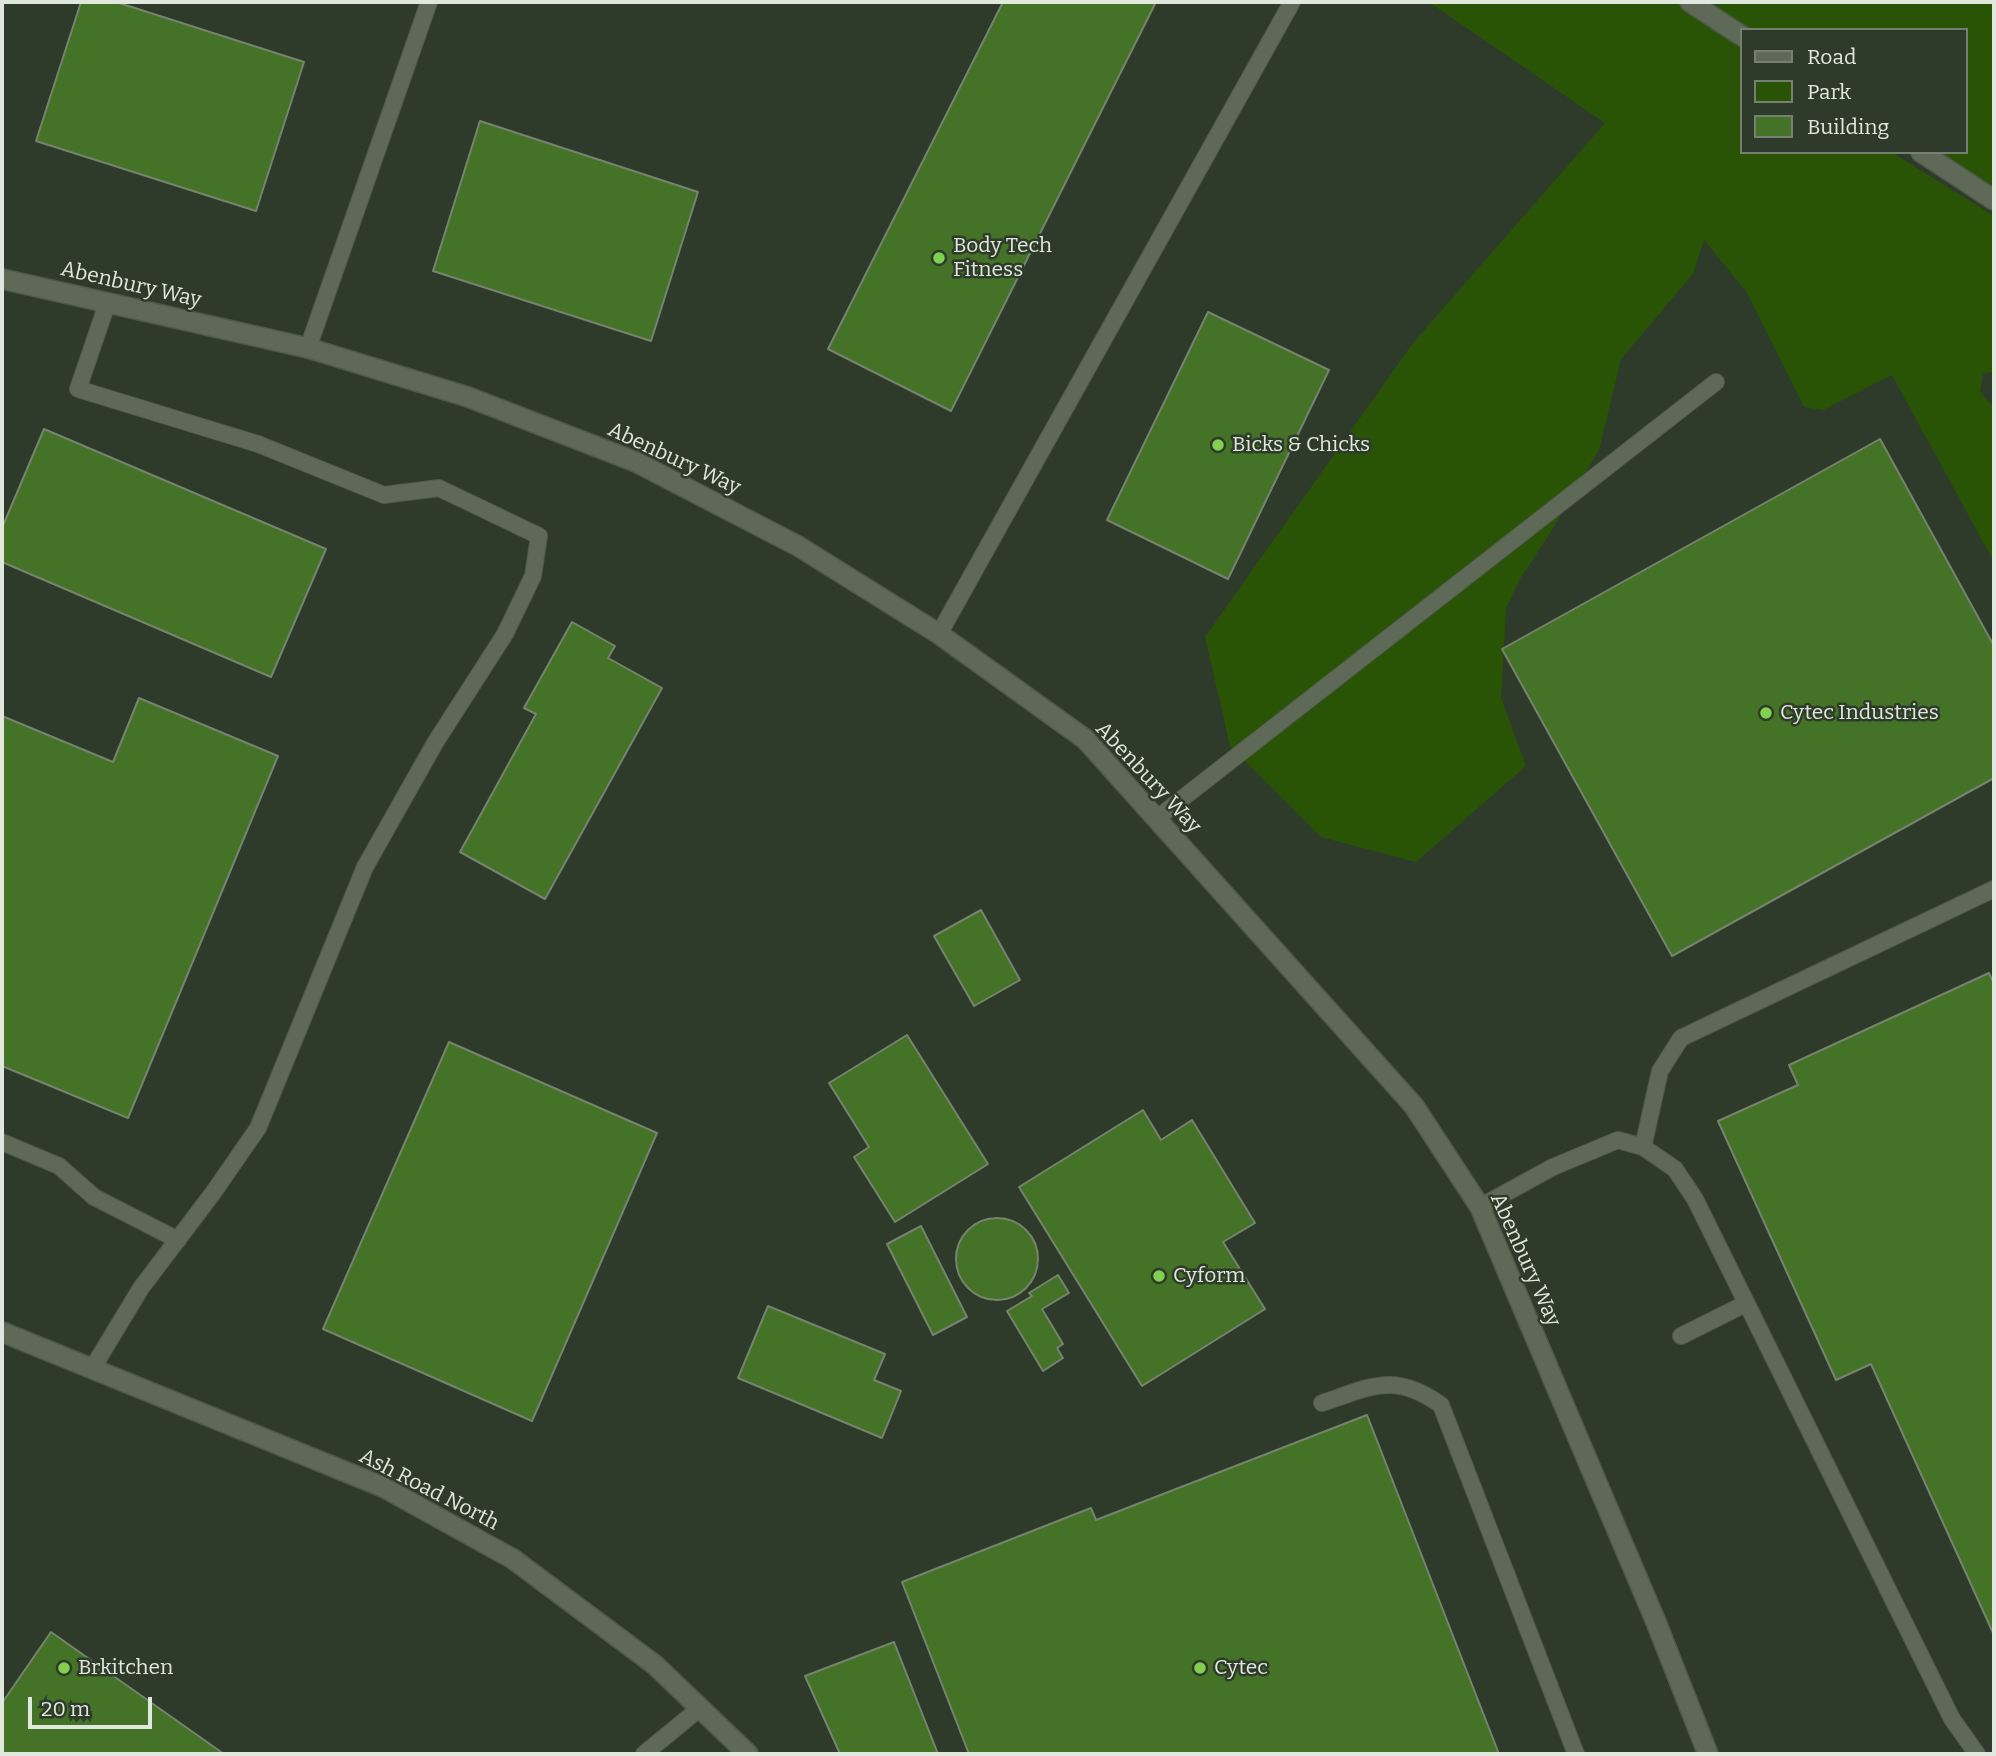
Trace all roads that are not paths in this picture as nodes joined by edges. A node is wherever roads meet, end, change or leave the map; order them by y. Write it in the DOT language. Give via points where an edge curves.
graph roads {
  1 [pos="429,2"];
  2 [pos="1293,2"];
  3 [pos="1690,2"];
  4 [pos="1741,35"];
  5 [pos="1924,154"];
  6 [pos="1994,200"];
  7 [pos="2,279"];
  8 [pos="107,304"];
  9 [pos="308,348"];
  10 [pos="1716,382"];
  11 [pos="939,634"];
  12 [pos="1156,819"];
  13 [pos="1994,889"];
  14 [pos="2,1142"];
  15 [pos="1643,1147"];
  16 [pos="1480,1207"];
  17 [pos="178,1240"];
  18 [pos="1745,1304"];
  19 [pos="2,1332"];
  20 [pos="1681,1336"];
  21 [pos="92,1369"];
  22 [pos="1322,1403"];
  23 [pos="700,1708"];
  24 [pos="644,1754"];
  25 [pos="748,1754"];
  26 [pos="1576,1754"];
  27 [pos="1708,1754"];
  28 [pos="1977,1754"];
  1 -- 9 [label="lane"];
  2 -- 11 [label="lane"];
  3 -- 4 [label="street"];
  5 -- 6 [label="street"];
  7 -- 8 [label="street, Abenbury Way"];
  8 -- 9 [label="street, Abenbury Way"];
  8 -- 17 [label="lane" via="78,390 258,444 384,495 439,488 539,536 533,576 505,634 435,743 365,867 258,1128"];
  9 -- 11 [label="street, Abenbury Way" via="468,397 636,462 798,546"];
  10 -- 12 [label="lane"];
  11 -- 12 [label="street, Abenbury Way" via="1085,739"];
  12 -- 16 [label="street, Abenbury Way" via="1414,1106"];
  13 -- 15 [label="lane" via="1681,1038 1660,1071"];
  14 -- 17 [label="lane" via="59,1166 94,1197"];
  15 -- 16 [label="lane" via="1618,1140 1553,1167"];
  15 -- 18 [label="lane" via="1675,1168 1695,1199"];
  16 -- 27 [label="street, Abenbury Way"];
  17 -- 21 [label="lane" via="141,1288"];
  18 -- 20 [label="lane"];
  18 -- 28 [label="lane" via="1952,1719"];
  19 -- 21 [label="street, Ash Road North"];
  21 -- 23 [label="street, Ash Road North" via="383,1487 513,1559 655,1665"];
  22 -- 26 [label="lane" via="1382,1383 1426,1394 1441,1405"];
  23 -- 24 [label="lane"];
  23 -- 25 [label="street, Ash Road North"];
}
